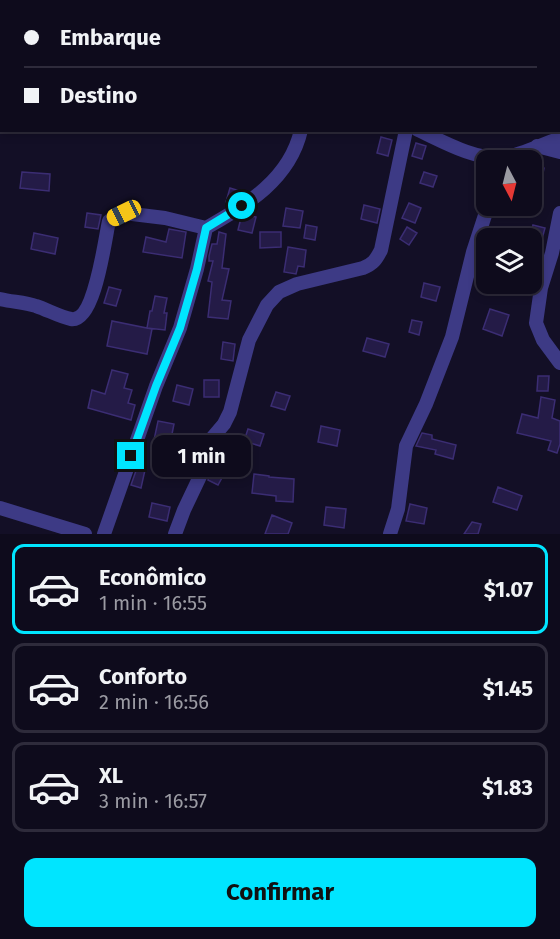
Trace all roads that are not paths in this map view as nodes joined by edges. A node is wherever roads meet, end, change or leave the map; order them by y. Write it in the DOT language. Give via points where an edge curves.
graph roads {
  1 [pos="300,132"];
  2 [pos="406,132"];
  3 [pos="423,132"];
  4 [pos="560,138"];
  5 [pos="537,146"];
  6 [pos="527,150"];
  7 [pos="560,152"];
  8 [pos="476,154"];
  9 [pos="560,213"];
  10 [pos="485,216"];
  11 [pos="206,228"];
  12 [pos="0,299"];
  13 [pos="560,363"];
  14 [pos="0,508"];
  15 [pos="85,534"];
  16 [pos="104,534"];
  17 [pos="176,534"];
  18 [pos="390,534"];
  1 -- 11 [label="street" via="275,181"];
  2 -- 17 [label="street" via="381,250 373,264 297,284 279,292 267,305 249,340 230,412 207,444 202,470"];
  3 -- 8 [label="street"];
  4 -- 5 [label="street"];
  5 -- 6 [label="street"];
  5 -- 7 [label="street"];
  9 -- 13 [label="street" via="536,323"];
  10 -- 18 [label="street" via="452,337 406,446 400,497"];
  11 -- 12 [label="street" via="124,213 109,221 94,292 86,310 76,319"];
  11 -- 16 [label="street" via="180,328"];
  14 -- 15 [label="street"];
}
